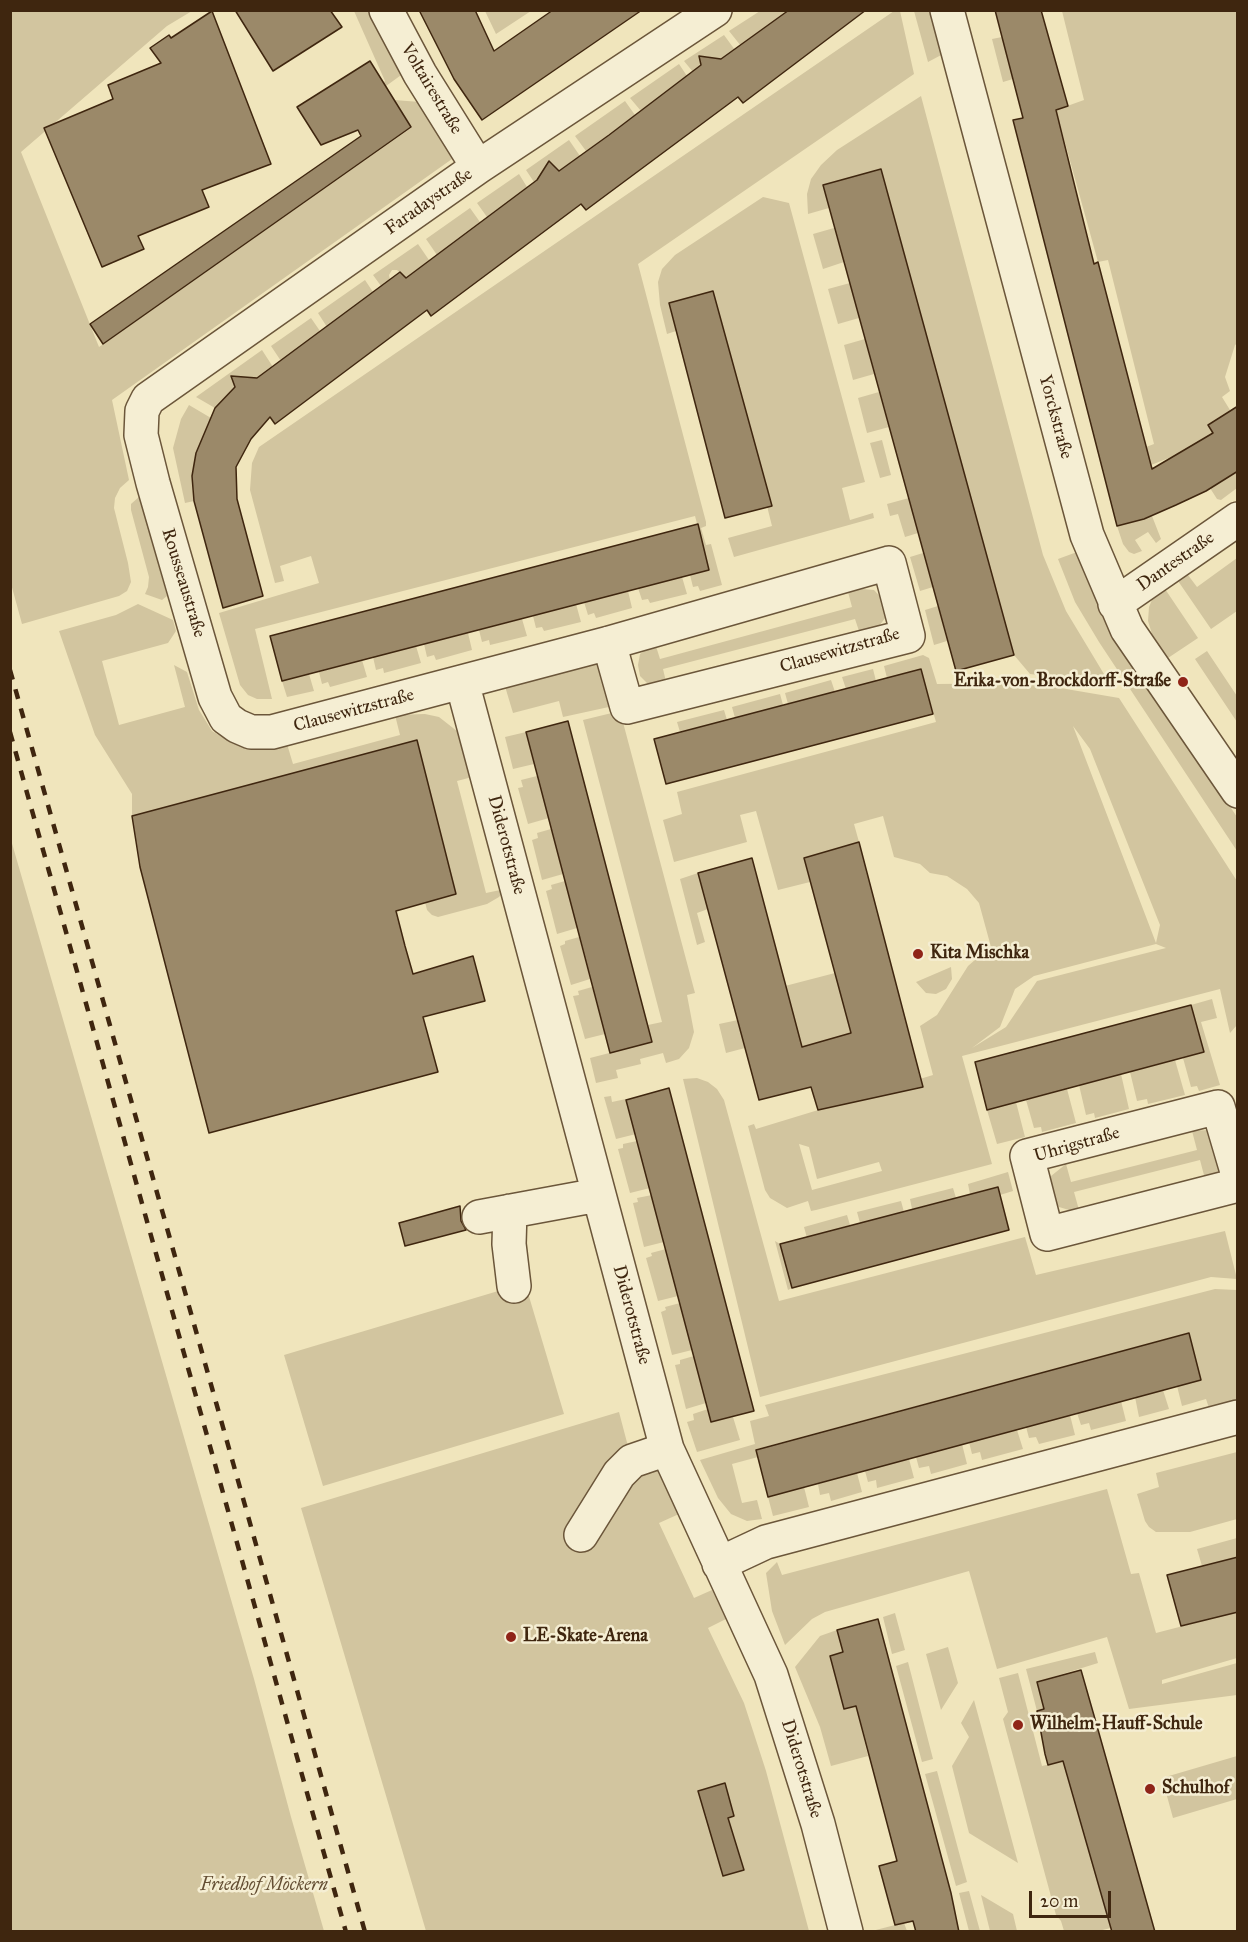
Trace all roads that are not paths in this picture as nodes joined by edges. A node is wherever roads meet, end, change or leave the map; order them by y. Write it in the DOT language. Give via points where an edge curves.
graph roads {
  1 [pos="386,10"];
  2 [pos="715,10"];
  3 [pos="947,10"];
  4 [pos="478,167"];
  5 [pos="148,399"];
  6 [pos="1238,519"];
  7 [pos="1115,604"];
  8 [pos="609,643"];
  9 [pos="462,682"];
  10 [pos="272,732"];
  11 [pos="1238,791"];
  12 [pos="1238,1175"];
  13 [pos="1238,1185"];
  14 [pos="598,1195"];
  15 [pos="514,1286"];
  16 [pos="1238,1417"];
  17 [pos="667,1449"];
  18 [pos="581,1535"];
  19 [pos="719,1564"];
  20 [pos="846,1932"];
  1 -- 4 [label="street, Voltairestraße" via="420,74"];
  2 -- 4 [label="street, Faradaystraße"];
  3 -- 7 [label="street, Yorckstraße" via="1087,536"];
  4 -- 5 [label="street, Faradaystraße"];
  5 -- 10 [label="street, Rousseaustraße" via="142,411 141,435 219,708 237,726 251,732"];
  6 -- 7 [label="street, Dantestraße"];
  7 -- 11 [label="street, Yorckstraße" via="1127,629"];
  8 -- 8 [label="street, Clausewitzstraße" via="627,707 908,636 889,563"];
  8 -- 9 [label="street, Clausewitzstraße"];
  9 -- 10 [label="street, Clausewitzstraße"];
  9 -- 14 [label="street, Diderotstraße"];
  12 -- 13 [label="street, Uhrigstraße" via="1218,1107 1027,1156 1047,1234"];
  14 -- 15 [label="street" via="494,1214 509,1244"];
  14 -- 17 [label="street, Diderotstraße"];
  16 -- 19 [label="street" via="765,1542"];
  17 -- 18 [label="street" via="632,1461 619,1474"];
  17 -- 19 [label="street, Diderotstraße"];
  19 -- 20 [label="street, Diderotstraße" via="771,1675 818,1824"];
}
